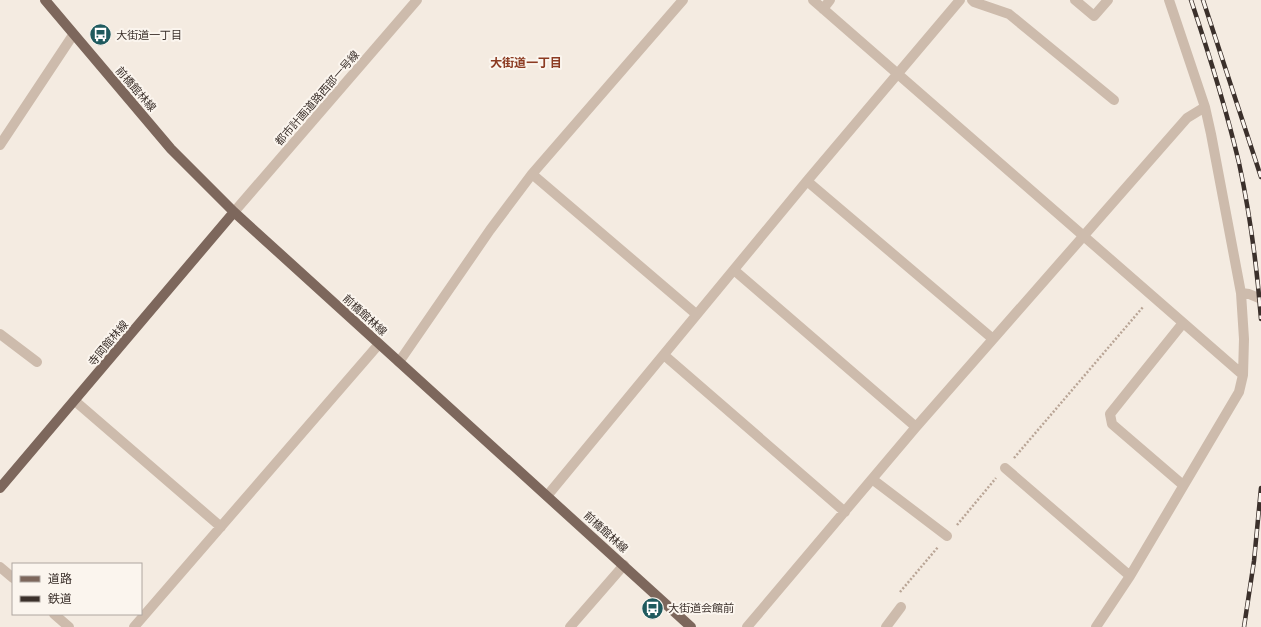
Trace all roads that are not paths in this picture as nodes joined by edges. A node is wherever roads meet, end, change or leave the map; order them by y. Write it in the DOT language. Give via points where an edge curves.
graph roads {
  1 [pos="45,0"];
  2 [pos="417,0"];
  3 [pos="683,0"];
  4 [pos="813,0"];
  5 [pos="830,0"];
  6 [pos="960,0"];
  7 [pos="972,0"];
  8 [pos="1075,0"];
  9 [pos="1108,0"];
  10 [pos="1169,0"];
  11 [pos="823,9"];
  12 [pos="73,35"];
  13 [pos="899,74"];
  14 [pos="1114,100"];
  15 [pos="1205,108"];
  16 [pos="0,145"];
  17 [pos="532,174"];
  18 [pos="807,181"];
  19 [pos="234,212"];
  20 [pos="1084,236"];
  21 [pos="734,270"];
  22 [pos="1241,293"];
  23 [pos="1261,299"];
  24 [pos="696,314"];
  25 [pos="1183,323"];
  26 [pos="0,334"];
  27 [pos="993,339"];
  28 [pos="379,344"];
  29 [pos="664,355"];
  30 [pos="37,362"];
  31 [pos="399,362"];
  32 [pos="1243,375"];
  33 [pos="75,401"];
  34 [pos="916,427"];
  35 [pos="1005,468"];
  36 [pos="872,479"];
  37 [pos="1183,486"];
  38 [pos="0,488"];
  39 [pos="547,496"];
  40 [pos="845,512"];
  41 [pos="221,527"];
  42 [pos="947,536"];
  43 [pos="624,565"];
  44 [pos="0,567"];
  45 [pos="1130,576"];
  46 [pos="12,577"];
  47 [pos="901,607"];
  48 [pos="55,615"];
  49 [pos="69,627"];
  50 [pos="134,627"];
  51 [pos="570,627"];
  52 [pos="691,627"];
  53 [pos="747,627"];
  54 [pos="886,627"];
  55 [pos="1096,627"];
  1 -- 12 [label="main road, 前橋館林線"];
  2 -- 19 [label="street, 都市計画道路西部一号線"];
  3 -- 17 [label="street"];
  4 -- 11 [label="street"];
  5 -- 11 [label="street"];
  6 -- 13 [label="street"];
  7 -- 14 [label="street" via="1009,14"];
  8 -- 9 [label="street" via="1094,16"];
  10 -- 15 [label="street"];
  11 -- 13 [label="street"];
  12 -- 16 [label="street"];
  12 -- 19 [label="main road, 前橋館林線" via="171,149"];
  13 -- 18 [label="street"];
  13 -- 20 [label="street"];
  15 -- 20 [label="street" via="1187,118"];
  15 -- 22 [label="street"];
  17 -- 24 [label="street"];
  17 -- 31 [label="street"];
  18 -- 21 [label="street"];
  18 -- 27 [label="street"];
  19 -- 28 [label="main road, 前橋館林線"];
  19 -- 33 [label="main road, 寺岡館林線"];
  20 -- 25 [label="street"];
  20 -- 27 [label="street"];
  21 -- 24 [label="street"];
  21 -- 34 [label="street"];
  22 -- 23 [label="street"];
  22 -- 32 [label="street"];
  24 -- 29 [label="street"];
  25 -- 32 [label="street"];
  25 -- 37 [label="street" via="1110,414 1112,424"];
  26 -- 30 [label="street"];
  27 -- 34 [label="street"];
  28 -- 31 [label="main road, 前橋館林線"];
  28 -- 41 [label="street"];
  29 -- 39 [label="street"];
  29 -- 40 [label="street"];
  31 -- 39 [label="main road, 前橋館林線"];
  32 -- 37 [label="street" via="1239,392"];
  33 -- 38 [label="main road, 寺岡館林線"];
  33 -- 41 [label="street"];
  34 -- 36 [label="street"];
  35 -- 45 [label="street"];
  36 -- 40 [label="street"];
  36 -- 42 [label="street"];
  37 -- 45 [label="street"];
  39 -- 43 [label="main road, 前橋館林線"];
  40 -- 53 [label="street"];
  41 -- 50 [label="street"];
  43 -- 51 [label="street"];
  43 -- 52 [label="main road, 前橋館林線"];
  44 -- 46 [label="street"];
  45 -- 55 [label="street"];
  47 -- 54 [label="street"];
  48 -- 49 [label="street"];
}
